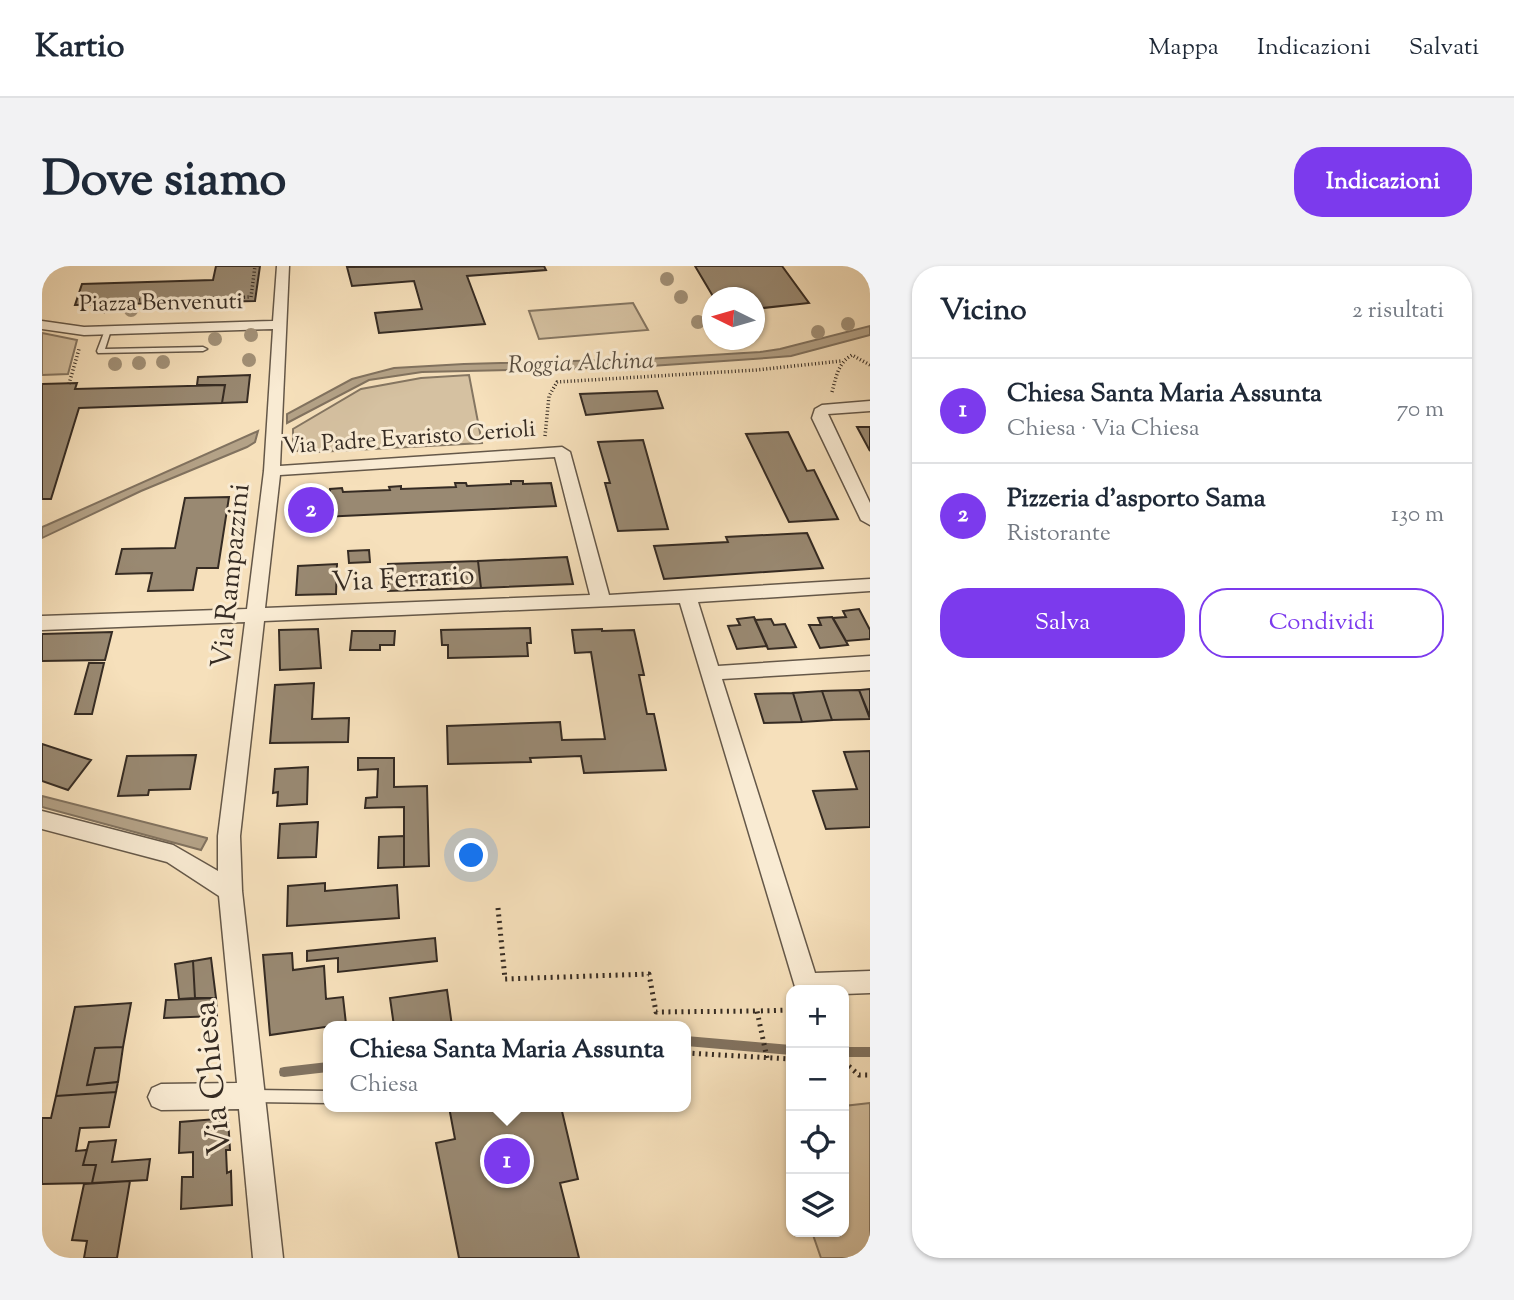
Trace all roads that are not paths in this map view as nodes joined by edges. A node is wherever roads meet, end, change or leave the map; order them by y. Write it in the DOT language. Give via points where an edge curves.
graph roads {
  1 [pos="283,266"];
  2 [pos="42,325"];
  3 [pos="280,325"];
  4 [pos="108,330"];
  5 [pos="204,349"];
  6 [pos="870,406"];
  7 [pos="272,471"];
  8 [pos="870,520"];
  9 [pos="870,585"];
  10 [pos="687,597"];
  11 [pos="601,601"];
  12 [pos="254,616"];
  13 [pos="42,623"];
  14 [pos="870,663"];
  15 [pos="712,673"];
  16 [pos="42,820"];
  17 [pos="230,891"];
  18 [pos="870,982"];
  19 [pos="251,1096"];
  20 [pos="161,1097"];
  21 [pos="323,1097"];
  22 [pos="268,1258"];
  1 -- 3 [label="street, Via Rampazzini"];
  2 -- 4 [label="street, Piazza Benvenuti"];
  3 -- 4 [label="street, Piazza Benvenuti"];
  3 -- 7 [label="street, Via Rampazzini"];
  4 -- 5 [label="lane" via="101,352"];
  6 -- 8 [label="street" via="824,413"];
  7 -- 11 [label="street, Via Padre Evaristo Cerioli" via="562,452"];
  7 -- 12 [label="street, Via Rampazzini"];
  9 -- 10 [label="street, Via Ferrario"];
  10 -- 11 [label="street, Via Ferrario"];
  10 -- 15 [label="street"];
  11 -- 12 [label="street, Via Ferrario"];
  12 -- 13 [label="street, Via Ferrario"];
  12 -- 17 [label="street, Via Rampazzini" via="229,836"];
  14 -- 15 [label="street"];
  15 -- 18 [label="street" via="806,985"];
  16 -- 17 [label="street" via="173,855"];
  17 -- 19 [label="street, Via Chiesa"];
  19 -- 20 [label="street"];
  19 -- 21 [label="lane"];
  19 -- 22 [label="street, Via Chiesa"];
}
